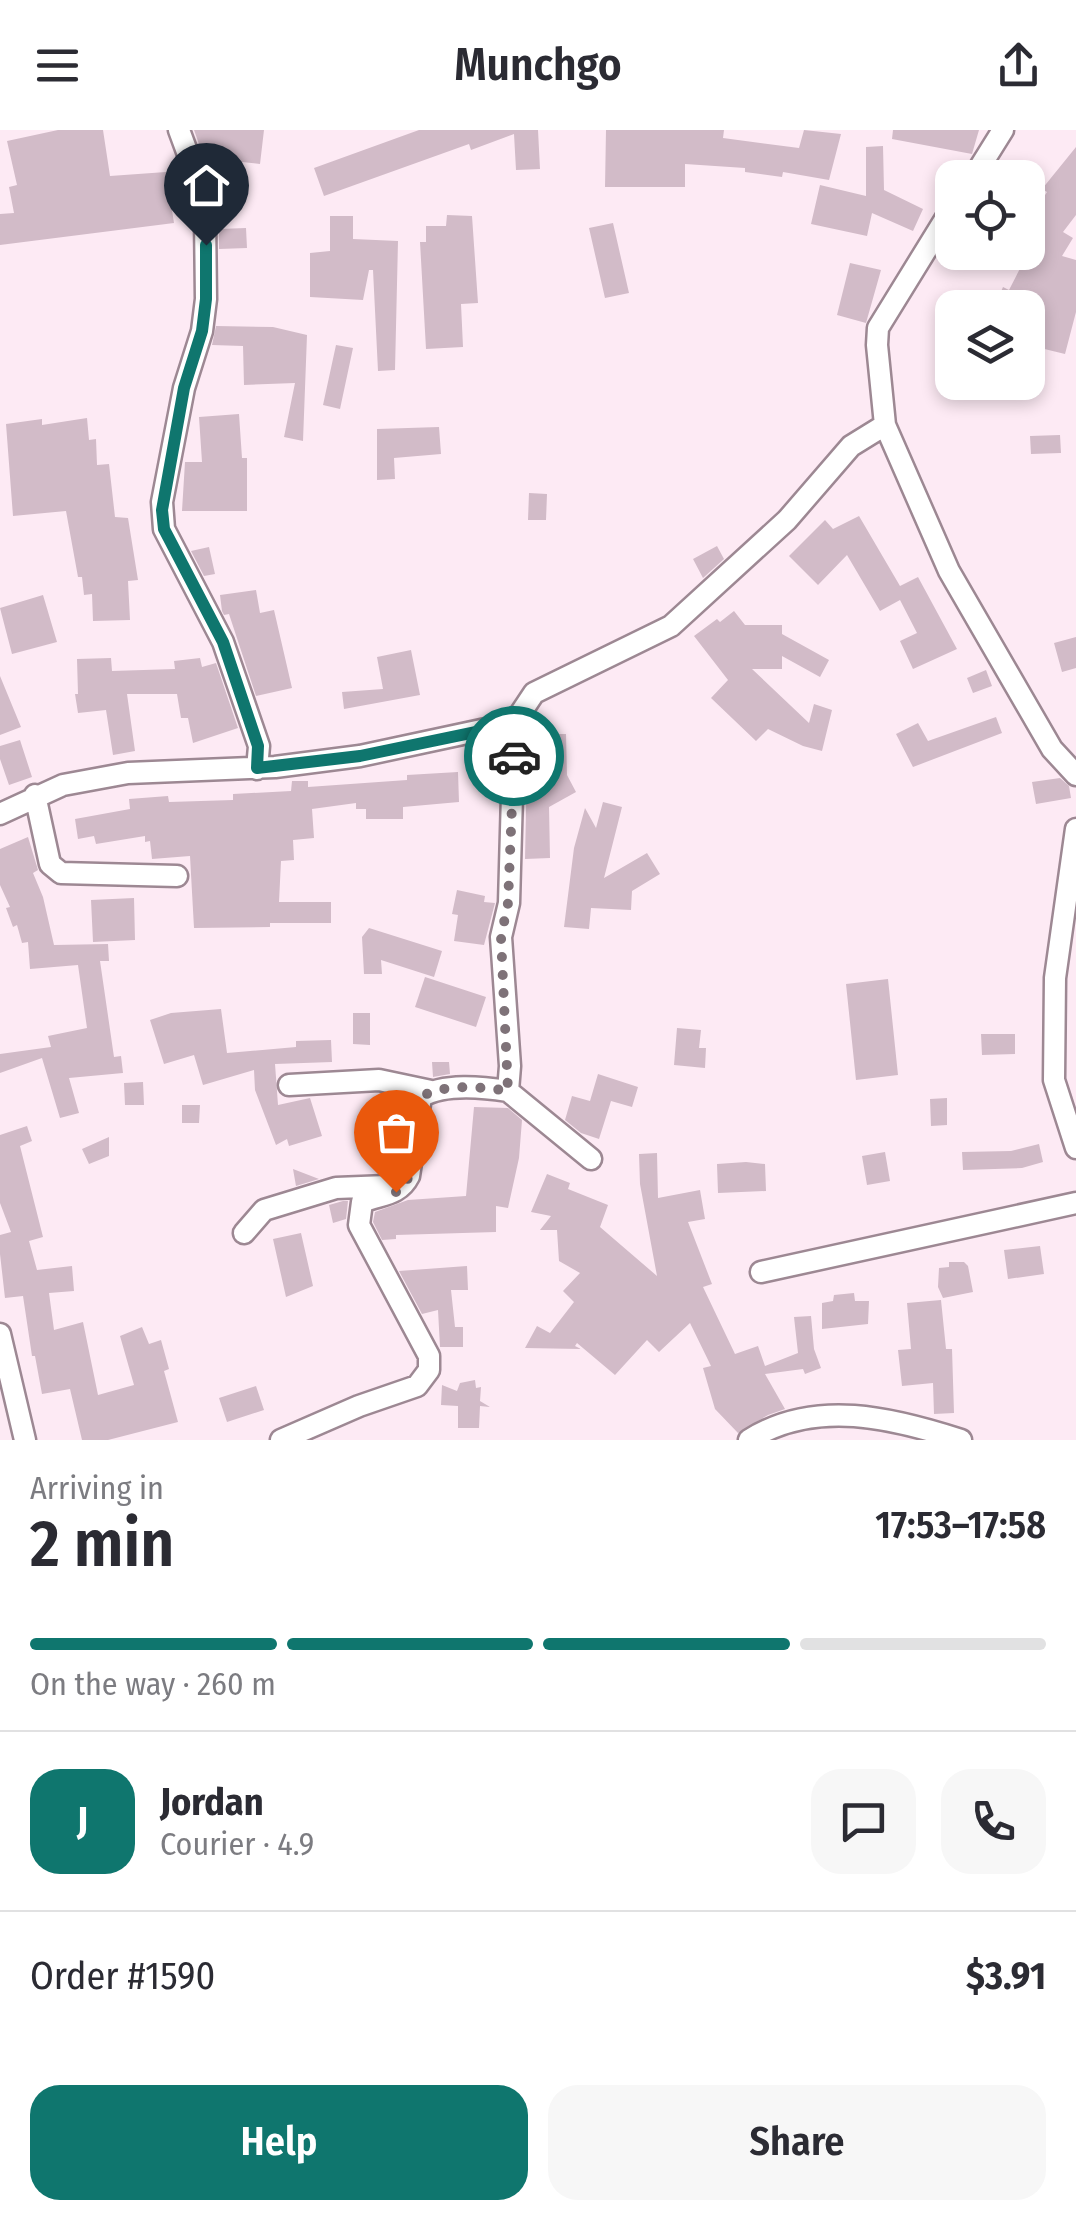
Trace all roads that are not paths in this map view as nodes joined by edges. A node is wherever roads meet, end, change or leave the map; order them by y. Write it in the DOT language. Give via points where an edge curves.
graph roads {
  1 [pos="179,130"];
  2 [pos="1003,130"];
  3 [pos="984,160"];
  4 [pos="935,234"];
  5 [pos="885,425"];
  6 [pos="514,724"];
  7 [pos="257,768"];
  8 [pos="1076,775"];
  9 [pos="35,795"];
  10 [pos="0,814"];
  11 [pos="1076,829"];
  12 [pos="178,876"];
  13 [pos="289,1085"];
  14 [pos="432,1090"];
  15 [pos="508,1091"];
  16 [pos="1068,1105"];
  17 [pos="1076,1148"];
  18 [pos="591,1159"];
  19 [pos="404,1186"];
  20 [pos="1076,1202"];
  21 [pos="244,1232"];
  22 [pos="762,1272"];
  23 [pos="0,1334"];
  24 [pos="25,1440"];
  25 [pos="282,1440"];
  26 [pos="749,1440"];
  27 [pos="961,1440"];
  1 -- 7 [label="street" via="205,218 206,299 162,502 164,529 223,642 258,746"];
  2 -- 3 [label="street"];
  4 -- 5 [label="street" via="878,328"];
  5 -- 6 [label="street" via="851,446 786,520 671,626 534,694"];
  5 -- 8 [label="street" via="950,571 1052,749"];
  6 -- 7 [label="street" via="360,756"];
  6 -- 15 [label="street" via="501,937"];
  7 -- 9 [label="street" via="128,773"];
  9 -- 10 [label="street"];
  9 -- 12 [label="street" via="50,864 62,873"];
  11 -- 16 [label="street" via="1054,978 1054,1080"];
  13 -- 14 [label="street" via="379,1080"];
  14 -- 15 [label="street"];
  14 -- 19 [label="street" via="421,1097"];
  15 -- 18 [label="street"];
  16 -- 17 [label="street"];
  19 -- 21 [label="street" via="336,1188 264,1210"];
  19 -- 25 [label="street" via="362,1202 359,1225 429,1356 429,1370 417,1386"];
  20 -- 22 [label="street"];
  23 -- 24 [label="street"];
  26 -- 27 [label="street" via="814,1416 866,1416"];
}
